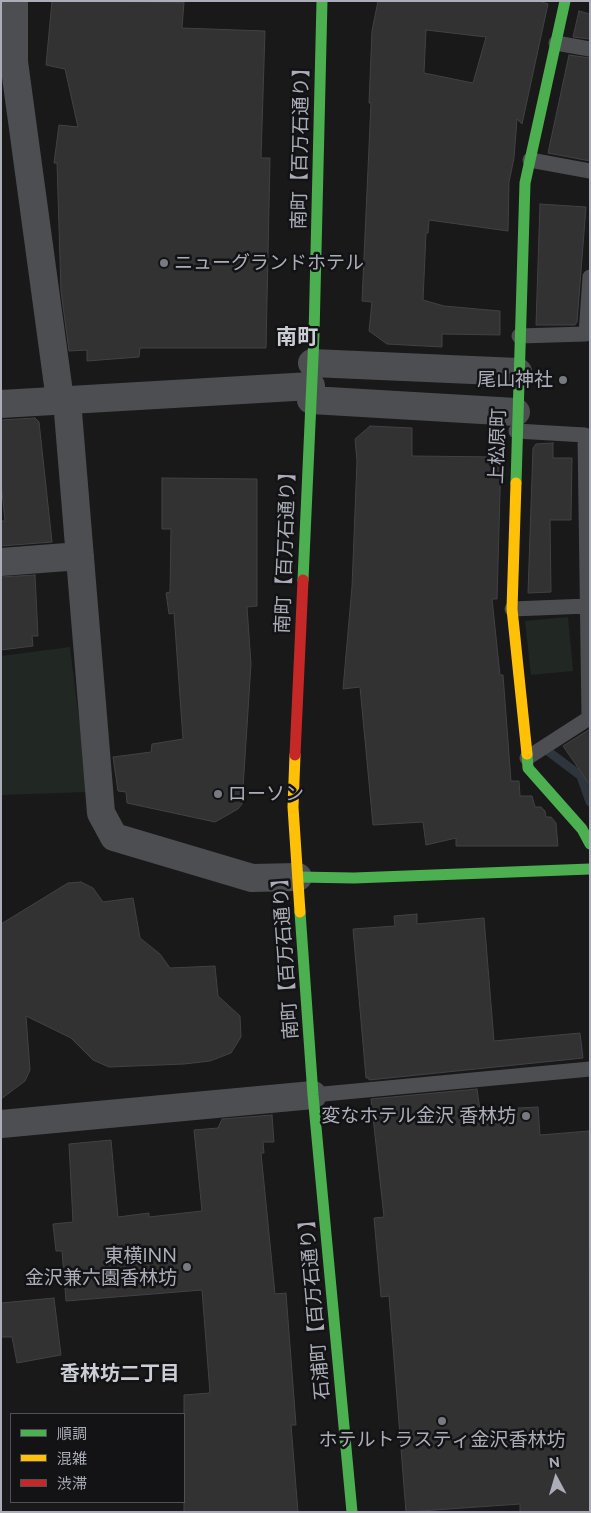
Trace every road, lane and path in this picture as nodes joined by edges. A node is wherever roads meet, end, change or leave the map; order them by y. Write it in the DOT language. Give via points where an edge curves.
graph roads {
  1 [pos="14,1"];
  2 [pos="322,1"];
  3 [pos="565,1"];
  4 [pos="556,43"];
  5 [pos="590,49"];
  6 [pos="7,62"];
  7 [pos="530,160"];
  8 [pos="590,171"];
  9 [pos="590,277"];
  10 [pos="519,336"];
  11 [pos="518,372"];
  12 [pos="311,383"];
  13 [pos="64,400"];
  14 [pos="1,404"];
  15 [pos="516,421"];
  16 [pos="80,556"];
  17 [pos="1,562"];
  18 [pos="588,606"];
  19 [pos="512,609"];
  20 [pos="527,758"];
  21 [pos="586,832"];
  22 [pos="590,844"];
  23 [pos="590,869"];
  24 [pos="298,877"];
  25 [pos="590,1069"];
  26 [pos="313,1095"];
  27 [pos="1,1124"];
  28 [pos="352,1512"];
  1 -- 6 [label="street"];
  2 -- 12 [label="main road, 南町【百万石通り】"];
  3 -- 4 [label="main road, 上松原町"];
  4 -- 5 [label="lane"];
  4 -- 7 [label="main road, 上松原町"];
  6 -- 13 [label="street"];
  7 -- 8 [label="lane"];
  7 -- 10 [label="main road, 上松原町" via="525,183"];
  9 -- 10 [label="lane" via="586,334"];
  10 -- 11 [label="main road, 上松原町"];
  11 -- 12 [label="street"];
  11 -- 15 [label="main road, 上松原町"];
  12 -- 13 [label="street"];
  12 -- 15 [label="street"];
  12 -- 24 [label="main road, 南町【百万石通り】" via="293,806"];
  13 -- 14 [label="street"];
  13 -- 16 [label="street"];
  15 -- 18 [label="lane" via="585,435"];
  15 -- 19 [label="main road, 上松原町"];
  16 -- 17 [label="street"];
  16 -- 24 [label="street" via="101,813 114,837 252,878"];
  18 -- 19 [label="lane"];
  18 -- 20 [label="lane" via="590,718"];
  19 -- 20 [label="main road, 上松原町"];
  20 -- 21 [label="main road, 上松原町" via="528,768"];
  21 -- 22 [label="main road, 上松原町"];
  23 -- 24 [label="main road" via="354,878"];
  24 -- 26 [label="main road, 南町【百万石通り】"];
  25 -- 26 [label="lane"];
  26 -- 27 [label="street"];
  26 -- 28 [label="main road, 石浦町【百万石通り】"];
}
